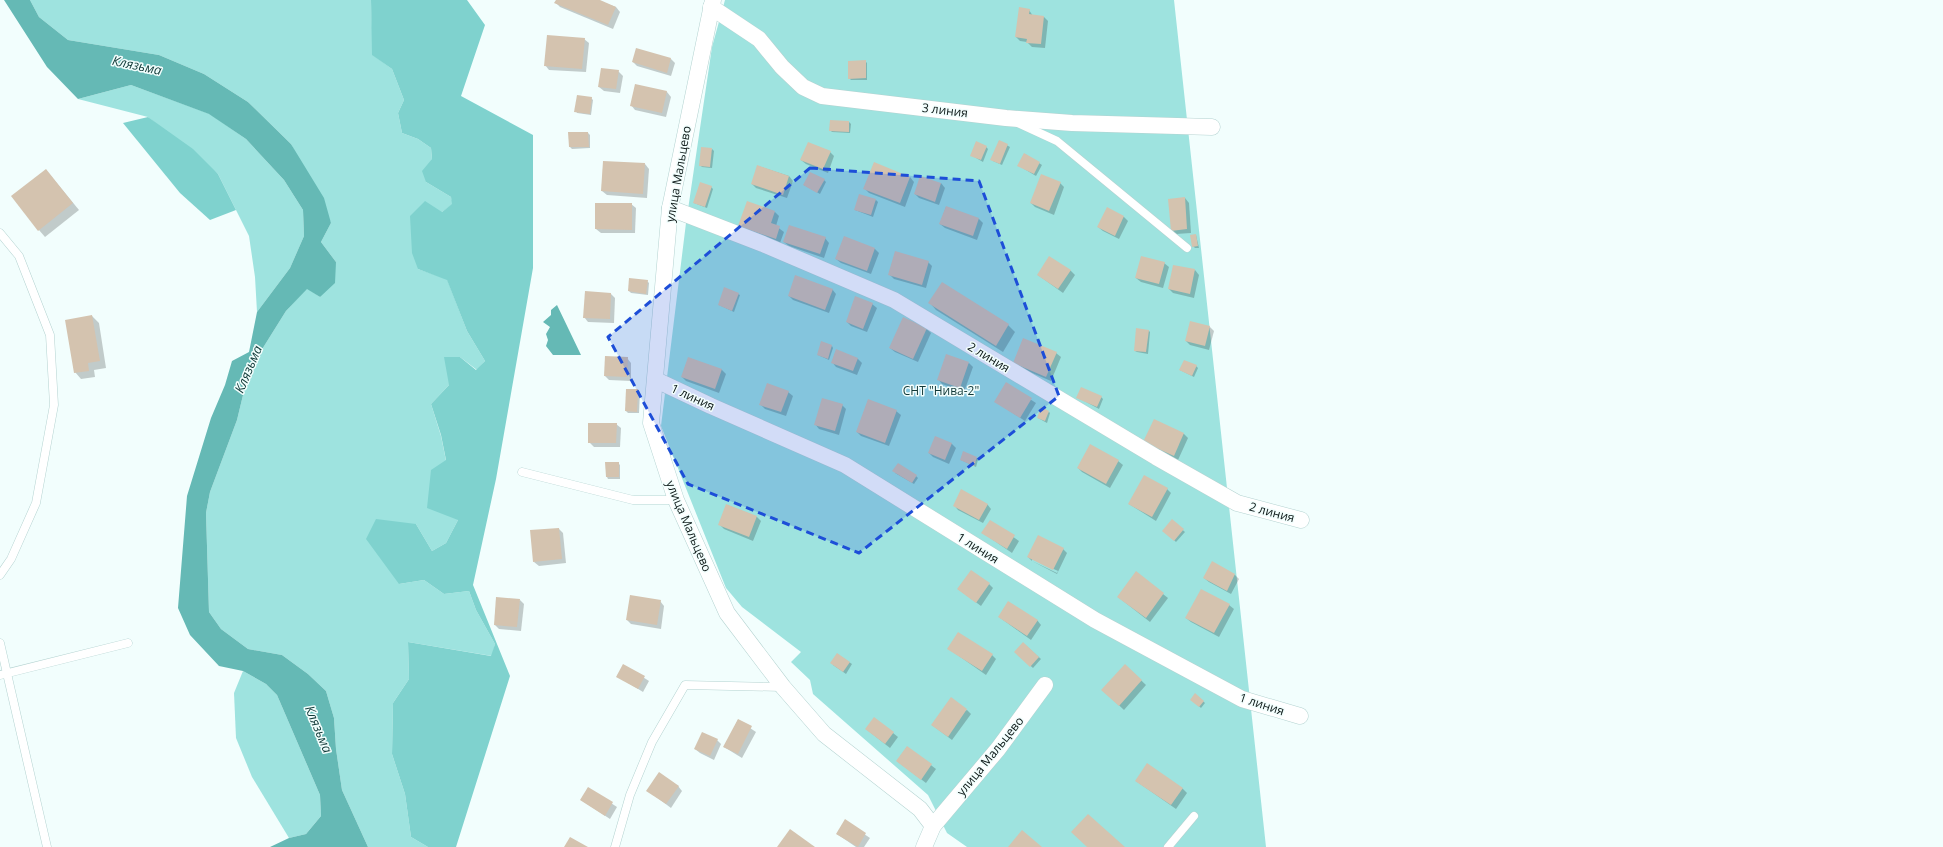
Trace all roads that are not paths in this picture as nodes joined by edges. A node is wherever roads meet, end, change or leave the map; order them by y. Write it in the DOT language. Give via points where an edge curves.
graph roads {
  1 [pos="712,3"];
  2 [pos="1006,118"];
  3 [pos="1212,127"];
  4 [pos="670,208"];
  5 [pos="0,233"];
  6 [pos="1187,248"];
  7 [pos="656,380"];
  8 [pos="522,472"];
  9 [pos="676,500"];
  10 [pos="1301,520"];
  11 [pos="0,575"];
  12 [pos="0,643"];
  13 [pos="128,643"];
  14 [pos="3,674"];
  15 [pos="1045,686"];
  16 [pos="783,687"];
  17 [pos="1300,716"];
  18 [pos="1194,816"];
  19 [pos="933,826"];
  20 [pos="47,847"];
  21 [pos="615,847"];
  22 [pos="924,847"];
  23 [pos="1168,847"];
  1 -- 2 [label="street, 3 линия" via="759,39 803,87 822,96"];
  1 -- 4 [label="street, улица Мальцево"];
  2 -- 3 [label="street, 3 линия" via="1072,124"];
  2 -- 6 [label="lane" via="1057,141"];
  4 -- 7 [label="street, улица Мальцево"];
  4 -- 10 [label="street, 2 линия" via="763,244 894,300 1237,503"];
  5 -- 11 [label="lane" via="19,256 50,335 54,406 36,503 11,559"];
  7 -- 9 [label="street, улица Мальцево" via="651,423"];
  7 -- 17 [label="street, 1 линия" via="845,465 1094,620 1242,699"];
  8 -- 9 [label="lane" via="633,500"];
  9 -- 16 [label="street, улица Мальцево" via="727,613"];
  12 -- 14 [label="lane"];
  13 -- 14 [label="lane"];
  14 -- 20 [label="lane"];
  15 -- 19 [label="street, улица Мальцево" via="998,749"];
  16 -- 19 [label="street, улица Мальцево" via="824,734 920,809"];
  16 -- 21 [label="lane" via="685,685 652,742 630,795"];
  18 -- 23 [label="lane"];
  19 -- 22 [label="street, улица Мальцево"];
}
